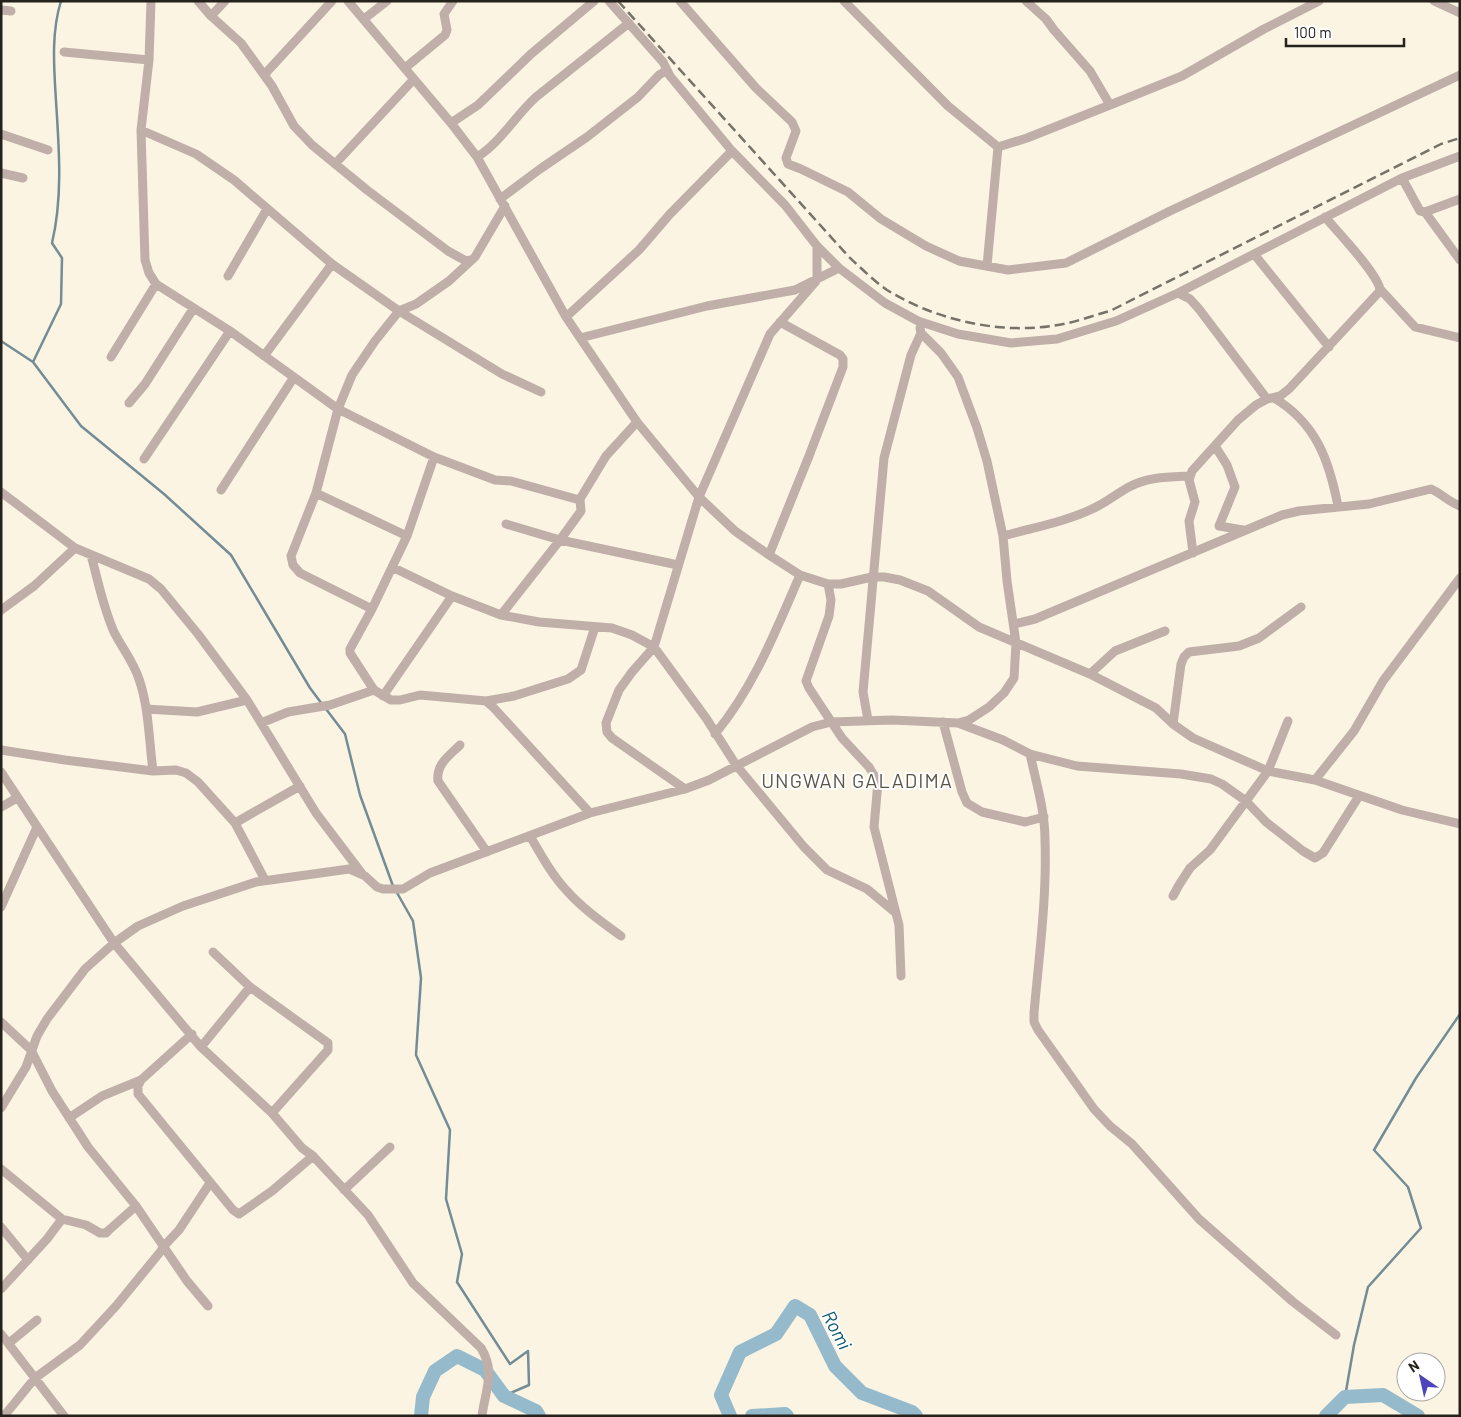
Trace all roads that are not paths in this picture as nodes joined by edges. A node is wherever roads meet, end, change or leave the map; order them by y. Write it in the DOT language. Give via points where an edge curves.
graph roads {
  1 [pos="151,1"];
  2 [pos="198,1"];
  3 [pos="225,1"];
  4 [pos="332,1"];
  5 [pos="348,1"];
  6 [pos="387,1"];
  7 [pos="453,1"];
  8 [pos="594,1"];
  9 [pos="609,1"];
  10 [pos="680,1"];
  11 [pos="844,1"];
  12 [pos="1026,1"];
  13 [pos="1319,1"];
  14 [pos="1434,1"];
  15 [pos="1,10"];
  16 [pos="11,11"];
  17 [pos="1460,13"];
  18 [pos="211,16"];
  19 [pos="364,20"];
  20 [pos="629,23"];
  21 [pos="64,52"];
  22 [pos="149,60"];
  23 [pos="405,68"];
  24 [pos="667,70"];
  25 [pos="264,75"];
  26 [pos="1460,75"];
  27 [pos="414,78"];
  28 [pos="1110,105"];
  29 [pos="451,123"];
  30 [pos="141,130"];
  31 [pos="1,134"];
  32 [pos="998,147"];
  33 [pos="48,150"];
  34 [pos="732,151"];
  35 [pos="1460,156"];
  36 [pos="476,157"];
  37 [pos="335,164"];
  38 [pos="1,172"];
  39 [pos="23,178"];
  40 [pos="1402,178"];
  41 [pos="1460,198"];
  42 [pos="503,202"];
  43 [pos="267,210"];
  44 [pos="1425,212"];
  45 [pos="1325,217"];
  46 [pos="817,246"];
  47 [pos="1254,254"];
  48 [pos="471,260"];
  49 [pos="1460,260"];
  50 [pos="332,264"];
  51 [pos="987,266"];
  52 [pos="839,268"];
  53 [pos="228,276"];
  54 [pos="817,280"];
  55 [pos="156,284"];
  56 [pos="1380,289"];
  57 [pos="1178,293"];
  58 [pos="193,308"];
  59 [pos="399,311"];
  60 [pos="566,317"];
  61 [pos="918,321"];
  62 [pos="780,322"];
  63 [pos="230,331"];
  64 [pos="921,333"];
  65 [pos="580,338"];
  66 [pos="1460,338"];
  67 [pos="1328,347"];
  68 [pos="264,356"];
  69 [pos="111,357"];
  70 [pos="294,377"];
  71 [pos="541,392"];
  72 [pos="1270,398"];
  73 [pos="128,402"];
  74 [pos="338,409"];
  75 [pos="637,422"];
  76 [pos="1215,446"];
  77 [pos="434,457"];
  78 [pos="144,459"];
  79 [pos="1189,476"];
  80 [pos="221,490"];
  81 [pos="1,492"];
  82 [pos="316,493"];
  83 [pos="699,497"];
  84 [pos="580,499"];
  85 [pos="1338,506"];
  86 [pos="1460,506"];
  87 [pos="506,524"];
  88 [pos="1245,530"];
  89 [pos="407,536"];
  90 [pos="1003,536"];
  91 [pos="560,540"];
  92 [pos="75,548"];
  93 [pos="1193,553"];
  94 [pos="91,555"];
  95 [pos="768,555"];
  96 [pos="678,565"];
  97 [pos="392,567"];
  98 [pos="800,575"];
  99 [pos="872,578"];
  100 [pos="1460,578"];
  101 [pos="828,584"];
  102 [pos="452,596"];
  103 [pos="1301,608"];
  104 [pos="372,609"];
  105 [pos="1,610"];
  106 [pos="501,615"];
  107 [pos="1014,624"];
  108 [pos="595,627"];
  109 [pos="1165,630"];
  110 [pos="1016,643"];
  111 [pos="654,647"];
  112 [pos="1090,674"];
  113 [pos="374,690"];
  114 [pos="384,696"];
  115 [pos="247,700"];
  116 [pos="486,701"];
  117 [pos="146,709"];
  118 [pos="868,720"];
  119 [pos="1288,721"];
  120 [pos="831,722"];
  121 [pos="943,722"];
  122 [pos="261,723"];
  123 [pos="958,723"];
  124 [pos="1173,724"];
  125 [pos="715,734"];
  126 [pos="460,745"];
  127 [pos="1,750"];
  128 [pos="1030,754"];
  129 [pos="736,766"];
  130 [pos="153,770"];
  131 [pos="1268,771"];
  132 [pos="1,772"];
  133 [pos="1316,780"];
  134 [pos="300,786"];
  135 [pos="685,789"];
  136 [pos="1359,796"];
  137 [pos="17,798"];
  138 [pos="1246,801"];
  139 [pos="1,806"];
  140 [pos="590,813"];
  141 [pos="1044,817"];
  142 [pos="235,823"];
  143 [pos="1460,824"];
  144 [pos="37,826"];
  145 [pos="530,836"];
  146 [pos="487,852"];
  147 [pos="365,876"];
  148 [pos="265,880"];
  149 [pos="3,896"];
  150 [pos="1174,896"];
  151 [pos="1,908"];
  152 [pos="896,913"];
  153 [pos="621,936"];
  154 [pos="114,943"];
  155 [pos="213,952"];
  156 [pos="901,976"];
  157 [pos="250,987"];
  158 [pos="1,1022"];
  159 [pos="192,1034"];
  160 [pos="201,1047"];
  161 [pos="31,1050"];
  162 [pos="141,1080"];
  163 [pos="1,1108"];
  164 [pos="272,1113"];
  165 [pos="69,1118"];
  166 [pos="390,1146"];
  167 [pos="312,1156"];
  168 [pos="1,1169"];
  169 [pos="210,1183"];
  170 [pos="344,1190"];
  171 [pos="136,1206"];
  172 [pos="62,1219"];
  173 [pos="1,1227"];
  174 [pos="162,1247"];
  175 [pos="28,1260"];
  176 [pos="1,1289"];
  177 [pos="208,1306"];
  178 [pos="38,1320"];
  179 [pos="1,1334"];
  180 [pos="1336,1335"];
  181 [pos="9,1342"];
  182 [pos="35,1378"];
  183 [pos="62,1415"];
  184 [pos="4,1416"];
  185 [pos="482,1416"];
  1 -- 22 [label="street"];
  2 -- 18 [label="street"];
  3 -- 18 [label="street"];
  4 -- 25 [label="street"];
  5 -- 19 [label="street"];
  6 -- 19 [label="street"];
  7 -- 23 [label="street" via="444,14 445,35"];
  8 -- 29 [label="street" via="478,104"];
  9 -- 20 [label="street"];
  10 -- 51 [label="street" via="756,88 792,122 796,131 786,158 788,164 848,192 881,219 926,246 959,261"];
  11 -- 32 [label="street" via="948,106"];
  12 -- 28 [label="street" via="1046,19 1090,71"];
  13 -- 28 [label="street" via="1182,76"];
  14 -- 17 [label="street"];
  15 -- 16 [label="street"];
  18 -- 25 [label="street" via="241,43"];
  19 -- 23 [label="street"];
  20 -- 24 [label="street"];
  20 -- 36 [label="street" via="530,103 488,150"];
  21 -- 22 [label="street"];
  22 -- 30 [label="street"];
  23 -- 27 [label="street"];
  24 -- 34 [label="street"];
  24 -- 42 [label="street" via="638,97 588,137 540,169"];
  25 -- 37 [label="street" via="294,126"];
  26 -- 51 [label="street" via="1066,263 1008,270"];
  27 -- 29 [label="street"];
  27 -- 37 [label="street"];
  28 -- 32 [label="street"];
  29 -- 36 [label="street"];
  30 -- 43 [label="street" via="196,154 234,180"];
  30 -- 55 [label="street" via="145,260"];
  31 -- 33 [label="street"];
  32 -- 51 [label="street"];
  34 -- 46 [label="street" via="785,206"];
  34 -- 60 [label="street" via="639,250"];
  35 -- 40 [label="street"];
  36 -- 42 [label="street"];
  37 -- 48 [label="street" via="448,251 466,261"];
  38 -- 39 [label="street"];
  40 -- 44 [label="street" via="1420,211"];
  40 -- 45 [label="street"];
  41 -- 44 [label="street"];
  42 -- 48 [label="street"];
  42 -- 60 [label="street"];
  43 -- 50 [label="street"];
  43 -- 53 [label="street"];
  44 -- 49 [label="street"];
  45 -- 47 [label="street"];
  45 -- 56 [label="street" via="1369,270"];
  46 -- 52 [label="street"];
  46 -- 54 [label="street"];
  47 -- 57 [label="street"];
  47 -- 67 [label="street"];
  48 -- 59 [label="street" via="449,281 416,304"];
  50 -- 59 [label="street"];
  50 -- 68 [label="street"];
  52 -- 54 [label="street"];
  52 -- 61 [label="street" via="885,303"];
  54 -- 62 [label="street"];
  54 -- 65 [label="street" via="795,290 706,306"];
  55 -- 58 [label="street"];
  55 -- 69 [label="street"];
  56 -- 66 [label="street" via="1415,327"];
  56 -- 67 [label="street"];
  57 -- 61 [label="street" via="1116,321 1057,339 1011,343 958,334"];
  57 -- 72 [label="street" via="1199,309"];
  58 -- 63 [label="street"];
  58 -- 73 [label="street" via="145,384"];
  59 -- 71 [label="street" via="502,374"];
  59 -- 74 [label="street" via="352,375"];
  60 -- 65 [label="street"];
  61 -- 64 [label="street"];
  62 -- 83 [label="street" via="765,344"];
  62 -- 95 [label="street" via="840,355 843,367"];
  63 -- 68 [label="street"];
  63 -- 78 [label="street"];
  64 -- 90 [label="street" via="958,377 987,462"];
  64 -- 99 [label="street" via="911,355 884,458"];
  65 -- 75 [label="street"];
  67 -- 72 [label="street" via="1289,389"];
  68 -- 70 [label="street"];
  70 -- 74 [label="street"];
  70 -- 80 [label="street"];
  72 -- 76 [label="street" via="1238,420"];
  72 -- 85 [label="street" via="1287,406 1307,426 1325,456"];
  74 -- 77 [label="street"];
  74 -- 82 [label="street"];
  75 -- 83 [label="street"];
  75 -- 84 [label="street" via="606,456"];
  76 -- 79 [label="street"];
  76 -- 88 [label="street" via="1235,487 1219,526"];
  77 -- 84 [label="street" via="495,480"];
  77 -- 89 [label="street"];
  79 -- 90 [label="street" via="1145,480 1091,510"];
  79 -- 93 [label="street" via="1194,502 1189,521"];
  81 -- 92 [label="street"];
  82 -- 89 [label="street"];
  82 -- 104 [label="street" via="291,556 292,565 300,573"];
  83 -- 95 [label="street"];
  83 -- 96 [label="street"];
  84 -- 91 [label="street" via="581,511"];
  85 -- 86 [label="street" via="1369,504 1431,489"];
  85 -- 88 [label="street" via="1282,515"];
  87 -- 91 [label="street"];
  88 -- 93 [label="street"];
  89 -- 97 [label="street"];
  90 -- 107 [label="street"];
  91 -- 96 [label="street"];
  91 -- 106 [label="street"];
  92 -- 94 [label="street"];
  92 -- 105 [label="street" via="34,586"];
  93 -- 107 [label="street" via="1035,619"];
  94 -- 115 [label="street" via="149,579 161,589"];
  94 -- 117 [label="street" via="104,608 115,634 128,653"];
  95 -- 98 [label="street"];
  96 -- 111 [label="street"];
  97 -- 102 [label="street"];
  97 -- 104 [label="street"];
  98 -- 101 [label="street"];
  98 -- 125 [label="street" via="753,677 734,711"];
  99 -- 101 [label="street"];
  99 -- 110 [label="street" via="900,580 928,591 979,628"];
  99 -- 118 [label="street" via="862,692"];
  100 -- 133 [label="street" via="1383,681 1354,731"];
  101 -- 120 [label="street" via="829,616 806,681"];
  102 -- 106 [label="street"];
  102 -- 114 [label="street"];
  103 -- 124 [label="street" via="1260,638 1239,646 1189,652 1181,664"];
  104 -- 113 [label="street" via="350,653"];
  106 -- 108 [label="street"];
  107 -- 110 [label="street"];
  108 -- 111 [label="street" via="612,628"];
  108 -- 116 [label="street" via="581,670 575,676 514,696"];
  109 -- 112 [label="street" via="1115,651"];
  110 -- 112 [label="street"];
  110 -- 123 [label="street" via="1014,678 1004,693 989,707"];
  111 -- 125 [label="street"];
  111 -- 135 [label="street" via="620,690 606,723 607,732"];
  112 -- 124 [label="street" via="1156,708"];
  113 -- 114 [label="street"];
  113 -- 122 [label="street" via="330,705 288,712"];
  114 -- 116 [label="street" via="391,700 420,695"];
  115 -- 117 [label="street" via="197,712"];
  115 -- 122 [label="street"];
  116 -- 140 [label="street"];
  117 -- 130 [label="street"];
  118 -- 120 [label="street"];
  118 -- 121 [label="street"];
  119 -- 131 [label="street"];
  120 -- 129 [label="street" via="812,727"];
  120 -- 152 [label="street" via="878,782 874,827"];
  121 -- 123 [label="street"];
  121 -- 141 [label="street" via="967,803 982,812 1025,822"];
  122 -- 134 [label="street"];
  123 -- 128 [label="street"];
  124 -- 131 [label="street" via="1193,738"];
  125 -- 129 [label="street"];
  126 -- 146 [label="street" via="439,766 438,781"];
  127 -- 130 [label="street"];
  128 -- 138 [label="street" via="1077,766 1181,774 1212,780"];
  128 -- 141 [label="street"];
  129 -- 135 [label="street"];
  129 -- 152 [label="street" via="827,870 867,889"];
  130 -- 142 [label="street" via="186,773"];
  131 -- 133 [label="street"];
  131 -- 138 [label="street"];
  132 -- 137 [label="street"];
  133 -- 136 [label="street"];
  134 -- 142 [label="street"];
  134 -- 147 [label="street" via="316,813"];
  135 -- 140 [label="street"];
  136 -- 138 [label="street" via="1323,853 1315,858 1266,822"];
  136 -- 143 [label="street"];
  137 -- 139 [label="street"];
  137 -- 144 [label="street"];
  138 -- 150 [label="street" via="1210,850 1190,868"];
  140 -- 145 [label="street"];
  141 -- 180 [label="street" via="1046,841 1034,1013 1038,1030 1094,1109 1132,1144 1199,1219"];
  142 -- 148 [label="street"];
  144 -- 149 [label="street"];
  144 -- 154 [label="street"];
  145 -- 146 [label="street"];
  145 -- 153 [label="street" via="566,891"];
  146 -- 147 [label="street" via="430,873 403,889 384,890"];
  147 -- 148 [label="street" via="349,868"];
  148 -- 154 [label="street" via="182,906 138,926"];
  149 -- 151 [label="street"];
  152 -- 156 [label="street"];
  154 -- 159 [label="street"];
  154 -- 161 [label="street" via="85,969 47,1019"];
  155 -- 157 [label="street"];
  157 -- 160 [label="street"];
  157 -- 164 [label="street" via="328,1043 328,1050"];
  158 -- 161 [label="street"];
  159 -- 160 [label="street"];
  159 -- 162 [label="street"];
  160 -- 164 [label="street"];
  161 -- 163 [label="street" via="26,1067"];
  161 -- 165 [label="street"];
  162 -- 165 [label="street" via="102,1096"];
  162 -- 169 [label="street" via="138,1094"];
  164 -- 167 [label="street"];
  165 -- 171 [label="street"];
  166 -- 170 [label="street"];
  167 -- 169 [label="street" via="272,1191 239,1214"];
  167 -- 170 [label="street"];
  168 -- 172 [label="street"];
  169 -- 174 [label="street" via="179,1230"];
  170 -- 185 [label="street" via="368,1215 413,1283 481,1348 489,1370"];
  171 -- 172 [label="street" via="106,1232 100,1233 86,1225"];
  171 -- 174 [label="street"];
  172 -- 175 [label="street"];
  173 -- 175 [label="street"];
  174 -- 177 [label="street"];
  174 -- 182 [label="street" via="116,1306 80,1345"];
  175 -- 176 [label="street"];
  178 -- 181 [label="street"];
  179 -- 181 [label="street"];
  181 -- 182 [label="street"];
  182 -- 183 [label="street"];
  182 -- 184 [label="street"];
}
